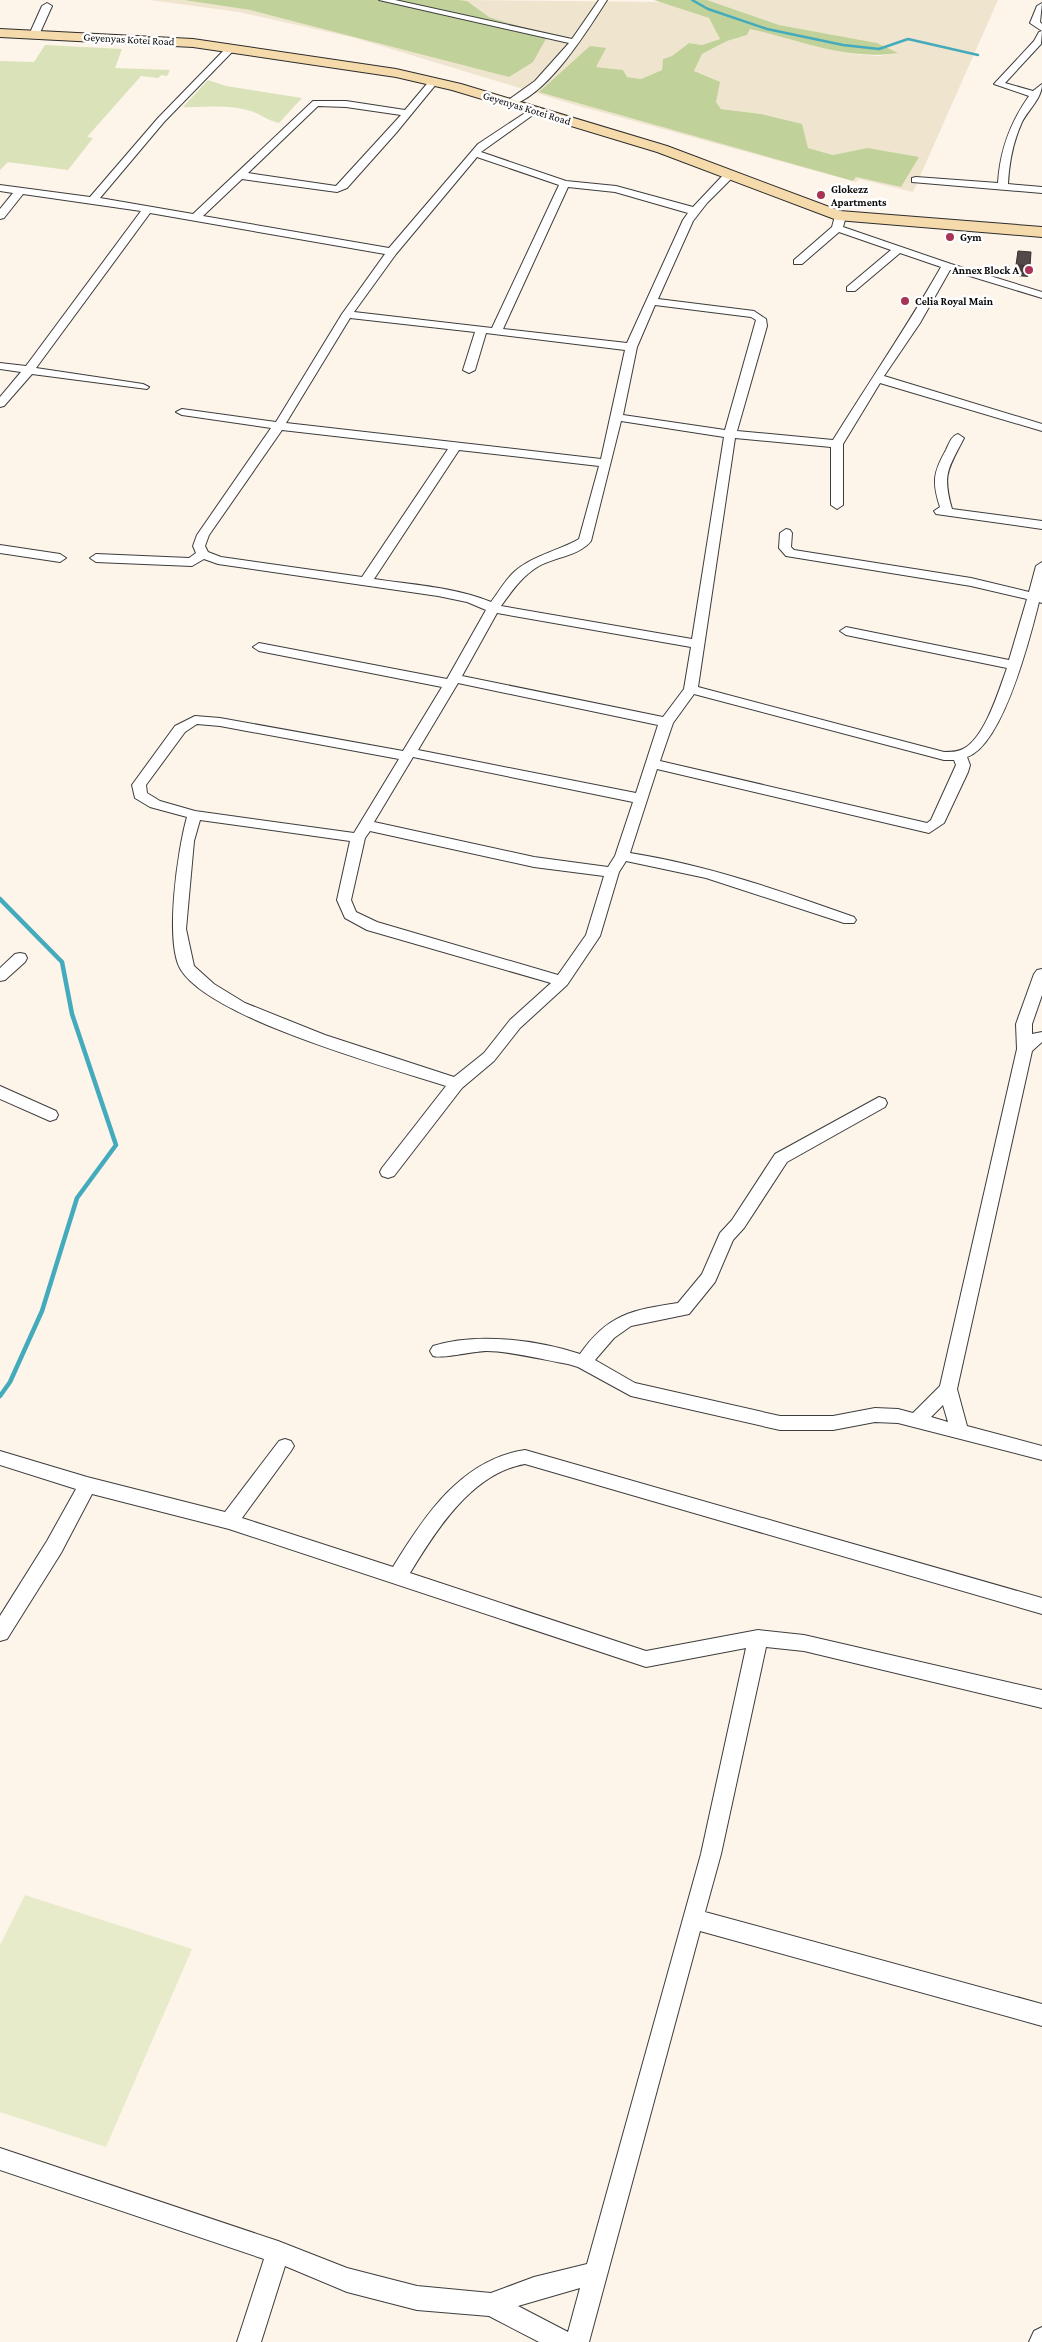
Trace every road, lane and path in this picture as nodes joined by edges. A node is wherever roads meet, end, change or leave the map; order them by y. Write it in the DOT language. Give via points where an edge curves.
graph roads {
  1 [pos="383,0"];
  2 [pos="603,0"];
  3 [pos="47,6"];
  4 [pos="1042,6"];
  5 [pos="1042,28"];
  6 [pos="0,33"];
  7 [pos="34,34"];
  8 [pos="1041,40"];
  9 [pos="575,42"];
  10 [pos="231,48"];
  11 [pos="434,81"];
  12 [pos="1038,91"];
  13 [pos="510,102"];
  14 [pos="534,110"];
  15 [pos="408,113"];
  16 [pos="475,153"];
  17 [pos="730,174"];
  18 [pos="239,175"];
  19 [pos="916,180"];
  20 [pos="566,184"];
  21 [pos="0,188"];
  22 [pos="1003,188"];
  23 [pos="1042,190"];
  24 [pos="20,191"];
  25 [pos="94,200"];
  26 [pos="148,209"];
  27 [pos="694,211"];
  28 [pos="0,216"];
  29 [pos="194,218"];
  30 [pos="837,222"];
  31 [pos="1042,232"];
  32 [pos="899,249"];
  33 [pos="392,252"];
  34 [pos="798,262"];
  35 [pos="947,266"];
  36 [pos="851,289"];
  37 [pos="1042,295"];
  38 [pos="652,301"];
  39 [pos="347,314"];
  40 [pos="482,329"];
  41 [pos="496,331"];
  42 [pos="631,347"];
  43 [pos="0,366"];
  44 [pos="29,370"];
  45 [pos="469,370"];
  46 [pos="877,378"];
  47 [pos="143,387"];
  48 [pos="0,404"];
  49 [pos="182,412"];
  50 [pos="616,417"];
  51 [pos="279,426"];
  52 [pos="1042,428"];
  53 [pos="730,434"];
  54 [pos="958,438"];
  55 [pos="837,444"];
  56 [pos="456,445"];
  57 [pos="606,463"];
  58 [pos="837,504"];
  59 [pos="1042,525"];
  60 [pos="786,533"];
  61 [pos="0,549"];
  62 [pos="203,554"];
  63 [pos="60,558"];
  64 [pos="96,558"];
  65 [pos="1042,566"];
  66 [pos="366,581"];
  67 [pos="1038,598"];
  68 [pos="493,608"];
  69 [pos="846,631"];
  70 [pos="698,644"];
  71 [pos="259,648"];
  72 [pos="1013,665"];
  73 [pos="452,681"];
  74 [pos="691,689"];
  75 [pos="666,722"];
  76 [pos="408,754"];
  77 [pos="960,756"];
  78 [pos="653,764"];
  79 [pos="641,799"];
  80 [pos="195,814"];
  81 [pos="365,825"];
  82 [pos="358,838"];
  83 [pos="622,856"];
  84 [pos="612,872"];
  85 [pos="849,920"];
  86 [pos="20,958"];
  87 [pos="1042,974"];
  88 [pos="0,976"];
  89 [pos="562,980"];
  90 [pos="1042,1037"];
  91 [pos="1025,1050"];
  92 [pos="456,1084"];
  93 [pos="0,1092"];
  94 [pos="879,1104"];
  95 [pos="50,1115"];
  96 [pos="388,1172"];
  97 [pos="439,1351"];
  98 [pos="584,1362"];
  99 [pos="948,1389"];
  100 [pos="917,1420"];
  101 [pos="960,1433"];
  102 [pos="285,1446"];
  103 [pos="1042,1453"];
  104 [pos="0,1458"];
  105 [pos="87,1485"];
  106 [pos="228,1521"];
  107 [pos="397,1577"];
  108 [pos="1042,1606"];
  109 [pos="0,1633"];
  110 [pos="758,1638"];
  111 [pos="1042,1699"];
  112 [pos="693,1919"];
  113 [pos="1042,2015"];
  114 [pos="0,2159"];
  115 [pos="278,2252"];
  116 [pos="595,2274"];
  117 [pos="491,2305"];
  118 [pos="249,2342"];
  119 [pos="564,2342"];
  120 [pos="577,2342"];
  1 -- 9 [label="street"];
  2 -- 9 [label="street"];
  3 -- 7 [label="street"];
  4 -- 5 [label="street" via="1035,23"];
  6 -- 7 [label="street, Geyenyas Kotei Road"];
  7 -- 10 [label="street, Geyenyas Kotei Road"];
  8 -- 12 [label="street" via="999,84"];
  9 -- 13 [label="street" via="536,87"];
  10 -- 11 [label="street, Geyenyas Kotei Road"];
  10 -- 25 [label="street" via="161,120"];
  11 -- 13 [label="street, Geyenyas Kotei Road"];
  11 -- 15 [label="street"];
  12 -- 22 [label="street" via="1010,135"];
  13 -- 14 [label="street, Geyenyas Kotei Road"];
  14 -- 16 [label="street"];
  14 -- 17 [label="street, Geyenyas Kotei Road" via="676,153"];
  15 -- 18 [label="street" via="330,102 316,103"];
  15 -- 18 [label="street" via="337,189"];
  16 -- 20 [label="street"];
  16 -- 33 [label="street"];
  17 -- 27 [label="street"];
  17 -- 30 [label="street, Geyenyas Kotei Road" via="805,204"];
  18 -- 29 [label="street"];
  19 -- 22 [label="street"];
  20 -- 27 [label="street" via="616,189"];
  20 -- 41 [label="street"];
  21 -- 24 [label="street"];
  22 -- 23 [label="street"];
  24 -- 25 [label="street"];
  24 -- 28 [label="street"];
  25 -- 26 [label="street"];
  26 -- 29 [label="street"];
  26 -- 44 [label="street"];
  27 -- 38 [label="street"];
  29 -- 33 [label="street"];
  30 -- 31 [label="street, Geyenyas Kotei Road" via="890,221"];
  30 -- 32 [label="street"];
  30 -- 34 [label="street"];
  32 -- 35 [label="street"];
  32 -- 36 [label="street"];
  33 -- 39 [label="street"];
  35 -- 37 [label="street"];
  35 -- 46 [label="street" via="915,323"];
  38 -- 42 [label="street"];
  38 -- 53 [label="street" via="754,314 762,318"];
  39 -- 40 [label="street"];
  39 -- 51 [label="street"];
  40 -- 41 [label="street"];
  40 -- 45 [label="street"];
  41 -- 42 [label="street"];
  42 -- 50 [label="street"];
  43 -- 44 [label="street"];
  44 -- 47 [label="street"];
  44 -- 48 [label="street"];
  46 -- 52 [label="street"];
  46 -- 55 [label="street"];
  49 -- 51 [label="street"];
  50 -- 53 [label="street"];
  50 -- 57 [label="street"];
  51 -- 56 [label="street"];
  51 -- 62 [label="street" via="203,535 199,546"];
  53 -- 55 [label="street"];
  53 -- 70 [label="street"];
  54 -- 59 [label="street" via="941,470 943,511"];
  55 -- 58 [label="street"];
  56 -- 57 [label="street"];
  56 -- 66 [label="street"];
  57 -- 68 [label="street" via="585,541 535,563 517,576"];
  60 -- 67 [label="street" via="785,548 790,553 971,582"];
  61 -- 63 [label="street"];
  62 -- 64 [label="street" via="192,562"];
  62 -- 66 [label="street" via="218,560"];
  65 -- 67 [label="street"];
  66 -- 68 [label="street" via="471,599"];
  67 -- 72 [label="street"];
  68 -- 70 [label="street"];
  68 -- 73 [label="street"];
  69 -- 72 [label="street"];
  70 -- 74 [label="street"];
  71 -- 73 [label="street"];
  72 -- 77 [label="street" via="990,728 974,749"];
  73 -- 75 [label="street"];
  73 -- 76 [label="street"];
  74 -- 75 [label="street"];
  74 -- 77 [label="street" via="944,756"];
  75 -- 78 [label="street"];
  76 -- 79 [label="street"];
  76 -- 80 [label="street" via="195,720 180,729 140,785 140,795 154,804"];
  76 -- 81 [label="street"];
  77 -- 78 [label="street" via="963,765 960,772 937,823 929,828"];
  78 -- 79 [label="street"];
  79 -- 83 [label="street"];
  80 -- 82 [label="street"];
  80 -- 92 [label="street" via="187,841 179,929 187,968 209,988 240,1007 320,1039"];
  81 -- 82 [label="street"];
  81 -- 84 [label="street" via="534,862"];
  82 -- 89 [label="street" via="344,900 350,914 372,926"];
  83 -- 84 [label="street"];
  83 -- 85 [label="street" via="664,862 748,884"];
  84 -- 89 [label="street" via="593,936"];
  86 -- 88 [label="street"];
  87 -- 91 [label="street" via="1024,1024"];
  89 -- 92 [label="street" via="516,1024 489,1057"];
  90 -- 91 [label="street" via="1036,1038"];
  91 -- 99 [label="street"];
  92 -- 96 [label="street"];
  93 -- 95 [label="street"];
  94 -- 98 [label="street" via="781,1158 726,1237 709,1277 683,1309 618,1324 597,1342"];
  97 -- 98 [label="street" via="489,1344"];
  98 -- 100 [label="street" via="631,1389 780,1423 833,1423 875,1415"];
  99 -- 100 [label="street"];
  99 -- 101 [label="street"];
  100 -- 101 [label="street"];
  101 -- 103 [label="street"];
  102 -- 106 [label="street"];
  104 -- 105 [label="street"];
  105 -- 106 [label="street"];
  105 -- 109 [label="street" via="54,1547"];
  106 -- 107 [label="street"];
  107 -- 108 [label="street" via="441,1511 459,1492 499,1461 525,1457"];
  107 -- 110 [label="street" via="646,1659"];
  110 -- 111 [label="street" via="804,1643"];
  110 -- 112 [label="street"];
  112 -- 113 [label="street"];
  112 -- 116 [label="street"];
  114 -- 115 [label="street"];
  115 -- 117 [label="street" via="347,2280 417,2298"];
  115 -- 118 [label="street"];
  116 -- 117 [label="street" via="534,2289"];
  116 -- 120 [label="street"];
  117 -- 119 [label="street"];
}
